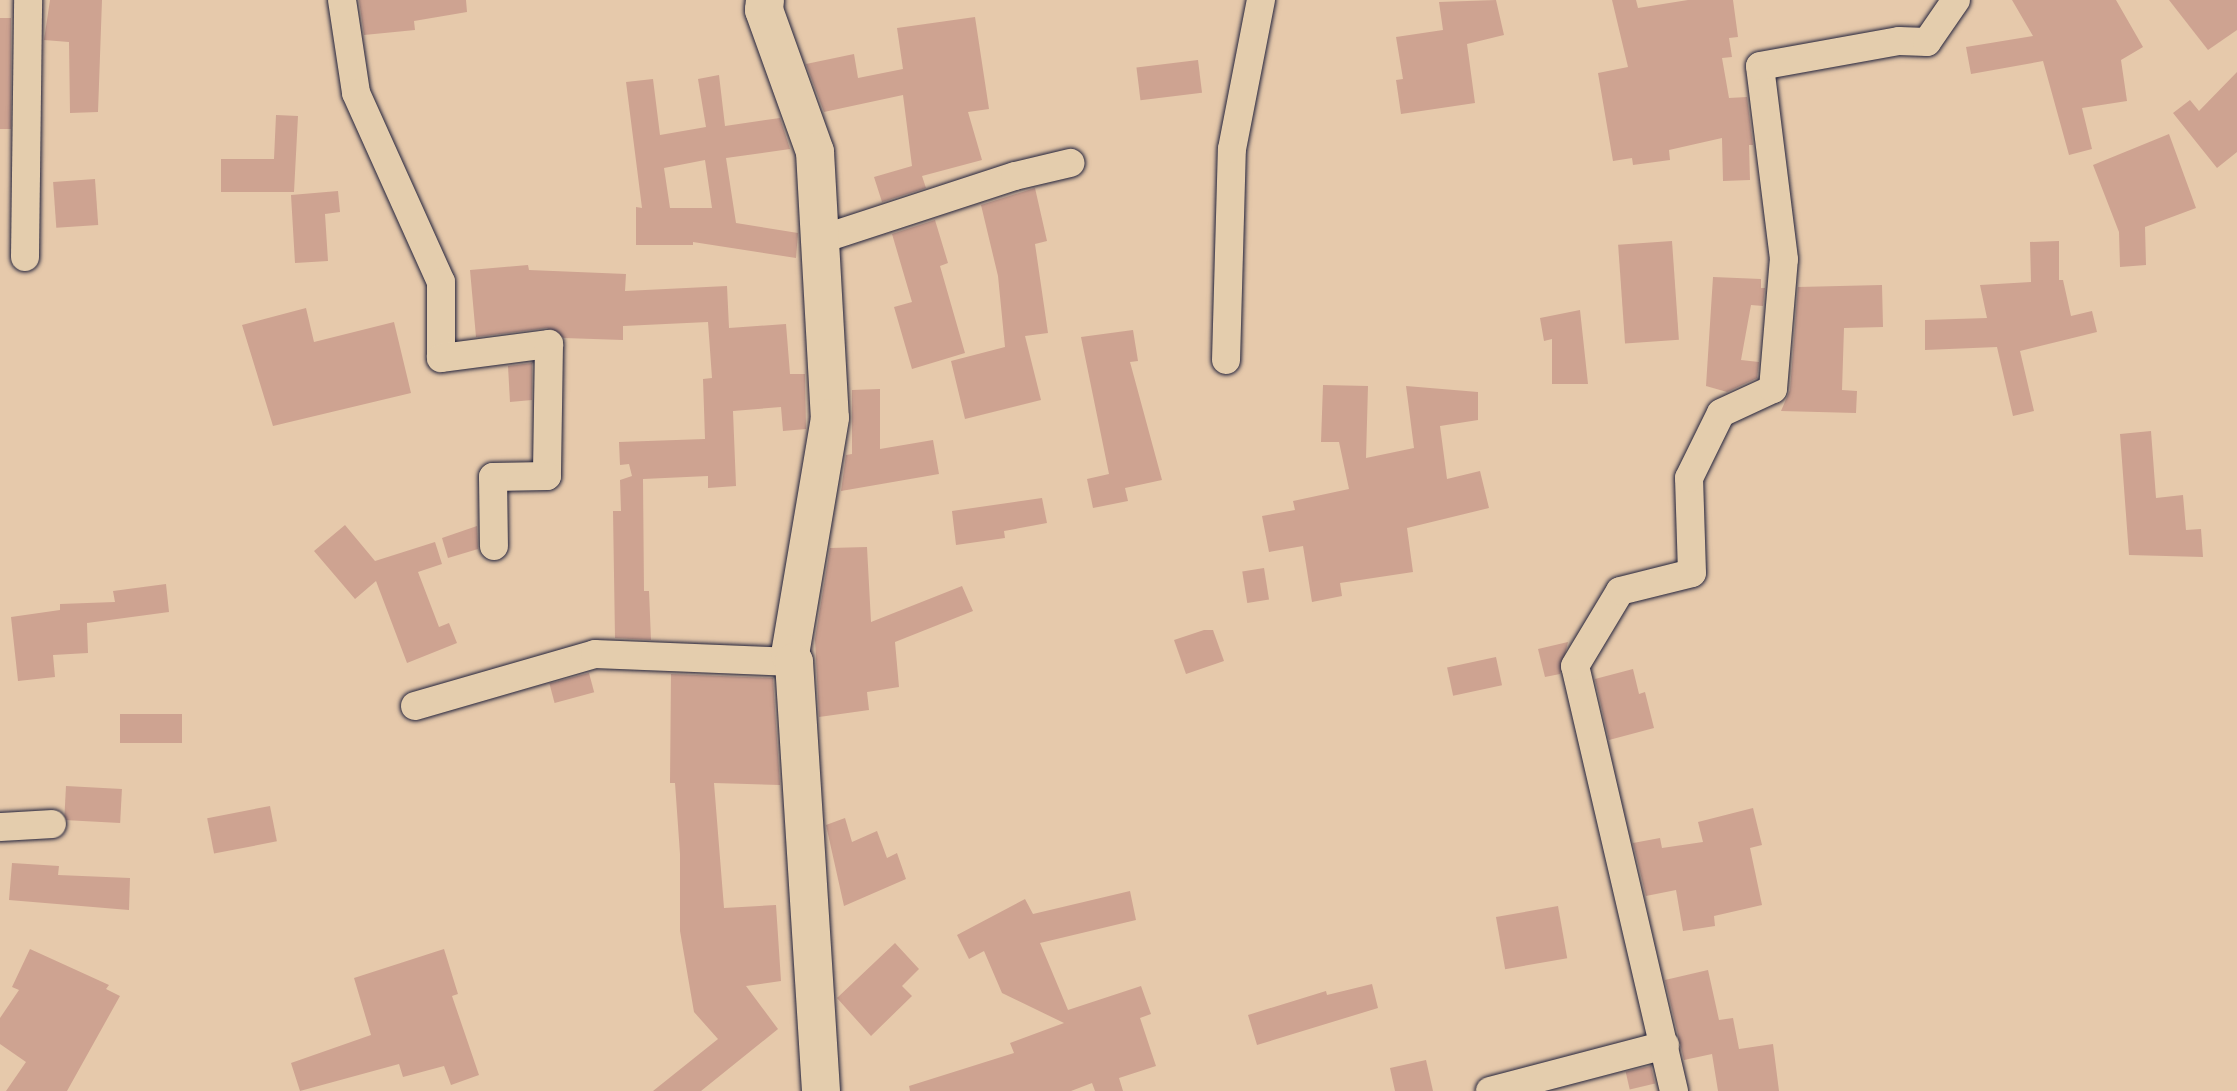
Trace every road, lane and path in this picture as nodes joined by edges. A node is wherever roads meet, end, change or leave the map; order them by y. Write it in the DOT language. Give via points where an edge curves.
graph roads {
  1 [pos="28,0"];
  2 [pos="342,0"];
  3 [pos="765,0"];
  4 [pos="1261,0"];
  5 [pos="1956,0"];
  6 [pos="1070,163"];
  7 [pos="819,240"];
  8 [pos="25,257"];
  9 [pos="1226,360"];
  10 [pos="494,546"];
  11 [pos="794,662"];
  12 [pos="415,706"];
  13 [pos="52,824"];
  14 [pos="0,827"];
  15 [pos="1665,1045"];
  16 [pos="821,1091"];
  17 [pos="1490,1091"];
  18 [pos="1674,1091"];
  1 -- 8 [label="street"];
  2 -- 10 [label="street" via="356,93 441,282 441,358 549,344 547,476 493,477"];
  3 -- 7 [label="street" via="764,10 815,152"];
  4 -- 9 [label="street" via="1232,149"];
  5 -- 15 [label="street" via="1927,42 1899,41 1760,66 1784,259 1773,389 1721,413 1689,478 1692,573 1620,591 1575,666"];
  6 -- 7 [label="street" via="1015,176"];
  7 -- 11 [label="street" via="830,418 790,654"];
  11 -- 12 [label="street" via="596,654"];
  11 -- 16 [label="street"];
  13 -- 14 [label="street"];
  15 -- 17 [label="street"];
  15 -- 18 [label="street"];
}
